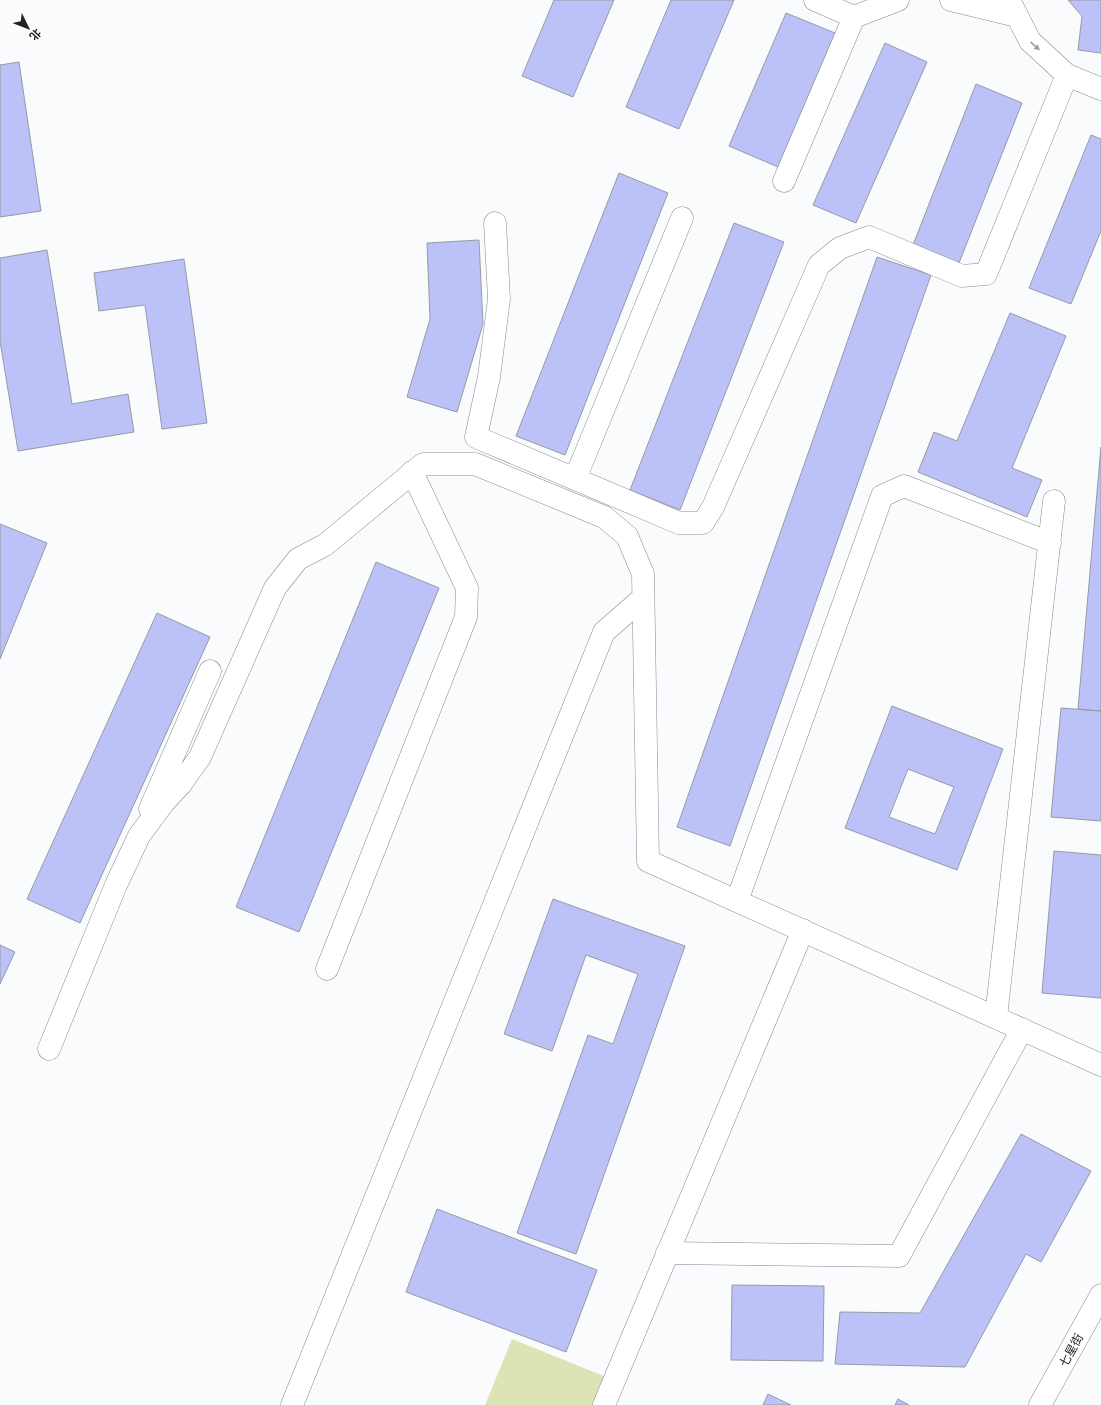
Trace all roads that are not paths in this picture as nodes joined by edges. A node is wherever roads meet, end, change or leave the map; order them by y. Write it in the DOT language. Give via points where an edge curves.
graph roads {
  1 [pos="815,0"];
  2 [pos="898,0"];
  3 [pos="951,0"];
  4 [pos="1013,8"];
  5 [pos="854,17"];
  6 [pos="1067,75"];
  7 [pos="1101,88"];
  8 [pos="784,181"];
  9 [pos="682,218"];
  10 [pos="495,223"];
  11 [pos="412,472"];
  12 [pos="575,479"];
  13 [pos="1054,501"];
  14 [pos="1050,543"];
  15 [pos="643,598"];
  16 [pos="210,671"];
  17 [pos="139,836"];
  18 [pos="737,901"];
  19 [pos="803,930"];
  20 [pos="327,969"];
  21 [pos="996,1017"];
  22 [pos="1022,1029"];
  23 [pos="49,1049"];
  24 [pos="1101,1065"];
  25 [pos="668,1253"];
  26 [pos="1101,1295"];
  27 [pos="292,1405"];
  28 [pos="604,1405"];
  29 [pos="1040,1405"];
  1 -- 5 [label="street"];
  2 -- 5 [label="street"];
  3 -- 4 [label="street"];
  4 -- 6 [label="street, one-way" via="1030,42"];
  5 -- 8 [label="street"];
  6 -- 7 [label="street"];
  6 -- 12 [label="street" via="986,274 962,276 869,237 840,248 820,265 713,507 702,523 679,523"];
  9 -- 12 [label="street"];
  10 -- 12 [label="street" via="500,299 489,377 476,437"];
  11 -- 15 [label="street" via="423,464 475,464 604,517 627,536 643,574"];
  11 -- 17 [label="street" via="325,545 298,558 275,588 200,758"];
  11 -- 20 [label="street" via="467,588 466,617"];
  13 -- 14 [label="street"];
  14 -- 18 [label="street" via="904,486 882,496"];
  14 -- 21 [label="street"];
  15 -- 18 [label="street" via="648,861"];
  15 -- 27 [label="street" via="604,632"];
  16 -- 17 [label="street"];
  17 -- 23 [label="street" via="116,885"];
  18 -- 19 [label="street"];
  19 -- 21 [label="street"];
  19 -- 25 [label="street"];
  21 -- 22 [label="street"];
  22 -- 24 [label="street"];
  22 -- 25 [label="street" via="899,1256"];
  25 -- 28 [label="street"];
  26 -- 29 [label="street, 七星街"];
}
